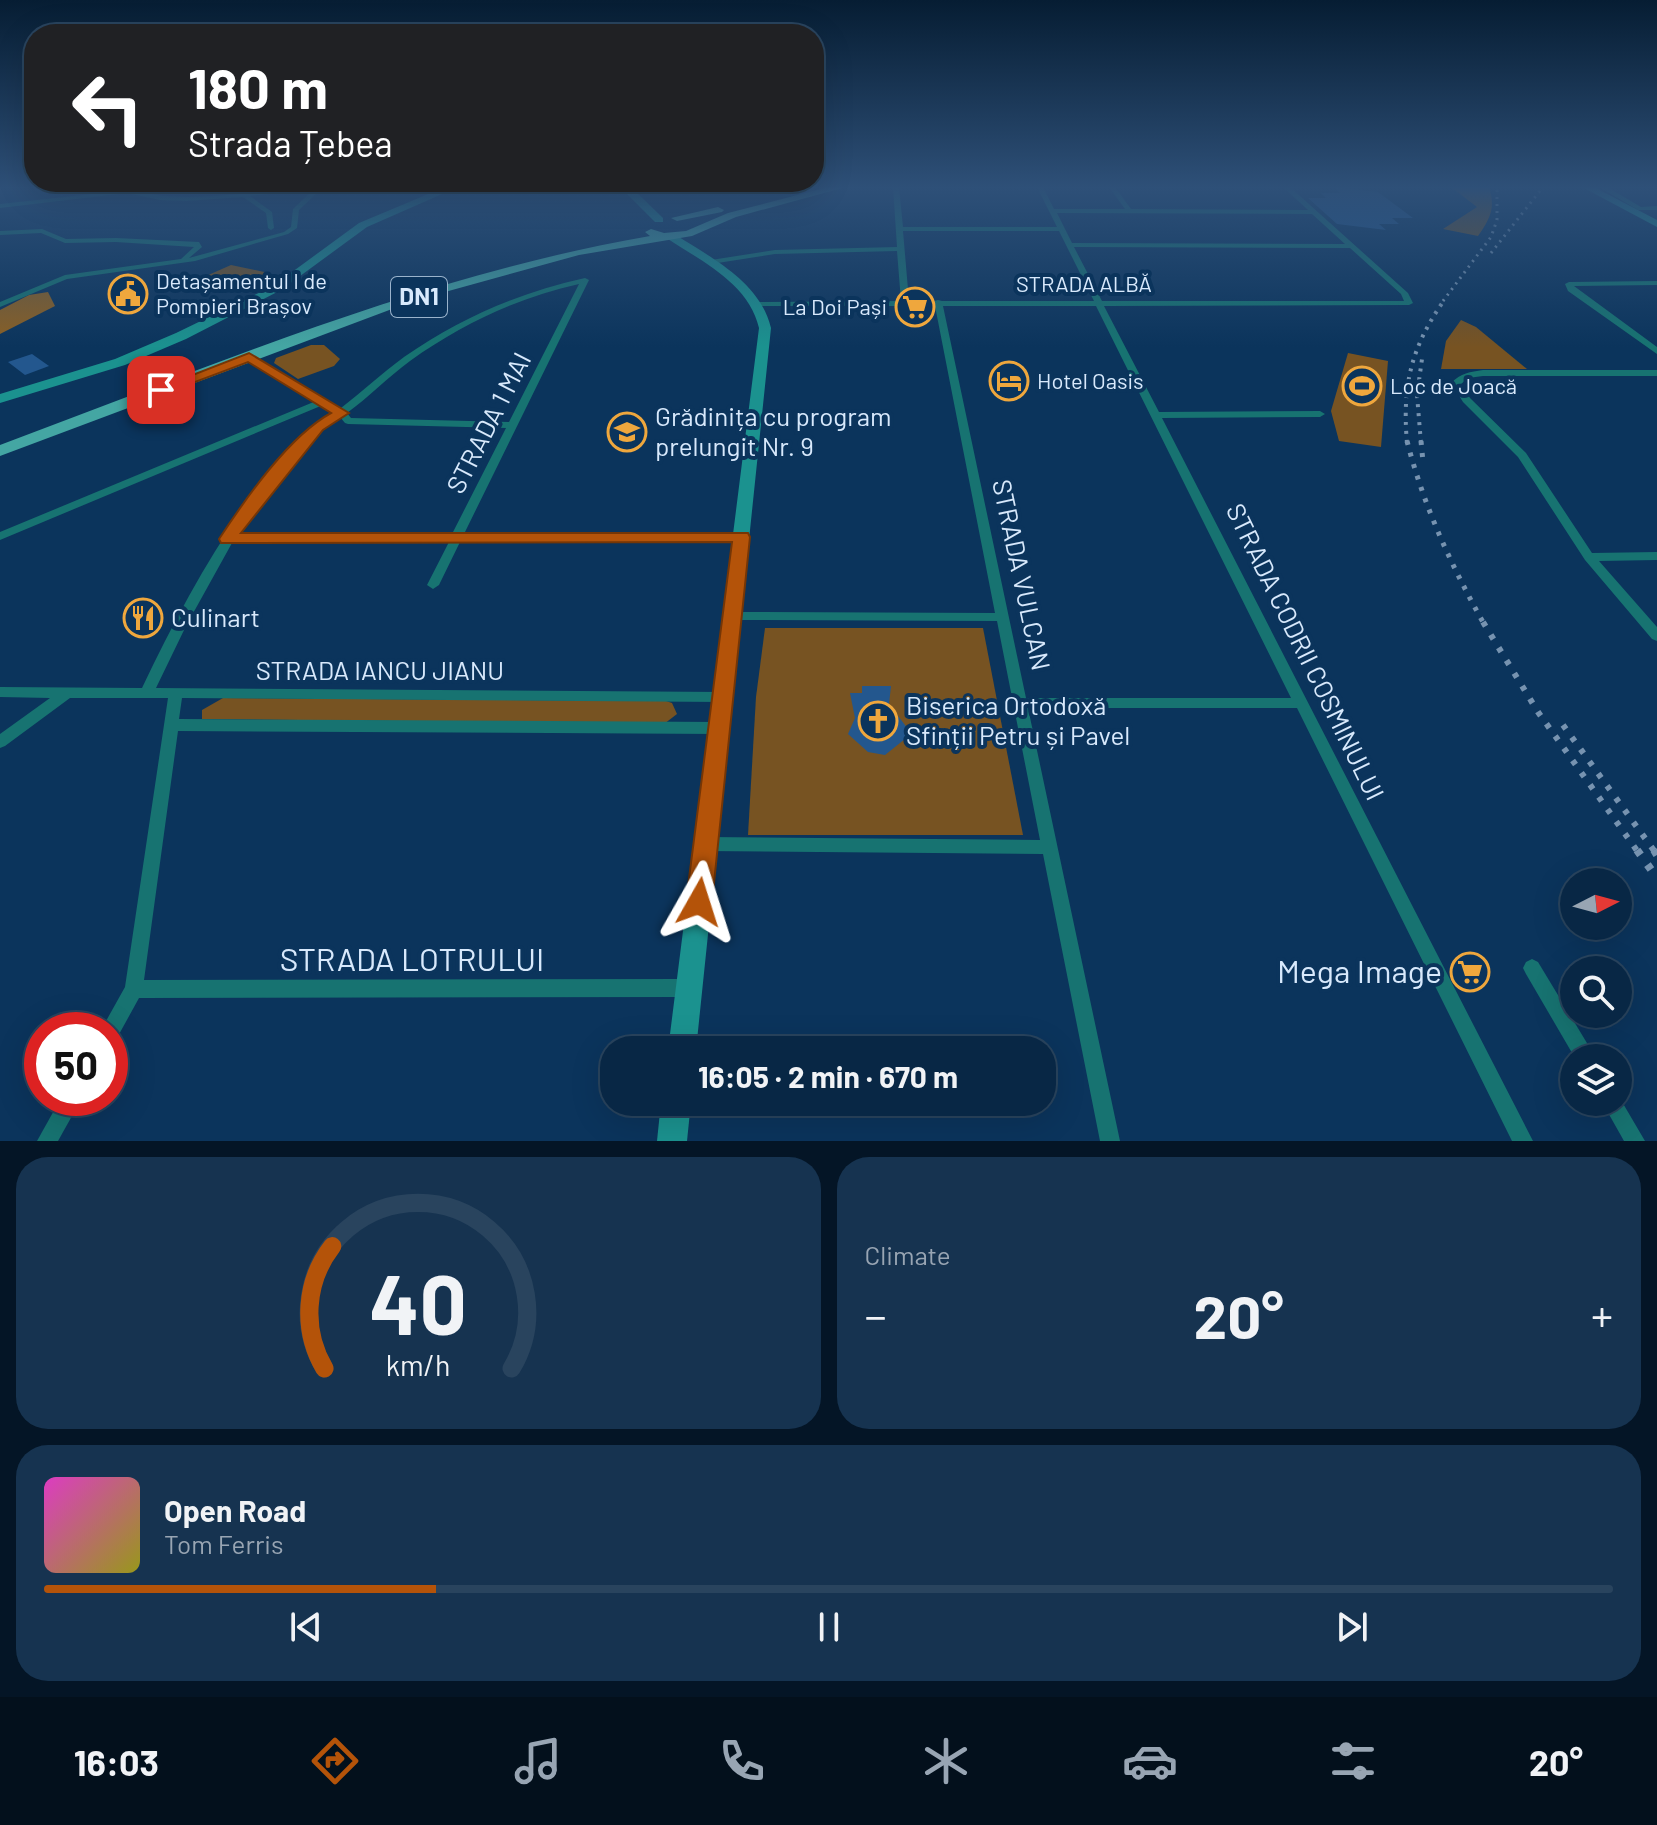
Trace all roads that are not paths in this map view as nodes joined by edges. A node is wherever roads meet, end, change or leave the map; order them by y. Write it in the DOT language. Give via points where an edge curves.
graph roads {
  1 [pos="63,240"];
  2 [pos="254,240"];
  3 [pos="343,240"];
  4 [pos="609,240"];
  5 [pos="643,240"];
  6 [pos="675,240"];
  7 [pos="696,240"];
  8 [pos="902,240"];
  9 [pos="1068,240"];
  10 [pos="1345,240"];
  11 [pos="1070,245"];
  12 [pos="1351,246"];
  13 [pos="591,247"];
  14 [pos="902,249"];
  15 [pos="699,252"];
  16 [pos="176,262"];
  17 [pos="711,262"];
  18 [pos="1657,283"];
  19 [pos="905,302"];
  20 [pos="938,302"];
  21 [pos="1100,302"];
  22 [pos="759,304"];
  23 [pos="0,305"];
  24 [pos="1657,351"];
  25 [pos="249,357"];
  26 [pos="1657,373"];
  27 [pos="0,399"];
  28 [pos="323,402"];
  29 [pos="342,413"];
  30 [pos="1320,414"];
  31 [pos="1158,415"];
  32 [pos="513,425"];
  33 [pos="0,451"];
  34 [pos="0,536"];
  35 [pos="741,537"];
  36 [pos="456,538"];
  37 [pos="228,539"];
  38 [pos="1657,556"];
  39 [pos="1589,557"];
  40 [pos="433,585"];
  41 [pos="732,616"];
  42 [pos="1003,617"];
  43 [pos="1657,636"];
  44 [pos="0,692"];
  45 [pos="66,693"];
  46 [pos="146,694"];
  47 [pos="176,694"];
  48 [pos="723,697"];
  49 [pos="1022,703"];
  50 [pos="1300,703"];
  51 [pos="173,725"];
  52 [pos="719,728"];
  53 [pos="0,742"];
  54 [pos="706,844"];
  55 [pos="1050,847"];
  56 [pos="1532,968"];
  57 [pos="689,988"];
  58 [pos="134,989"];
  59 [pos="121,1012"];
  60 [pos="684,1036"];
  61 [pos="1578,1044"];
  62 [pos="62,1116"];
  63 [pos="675,1116"];
  64 [pos="1620,1116"];
  65 [pos="47,1141"];
  66 [pos="672,1141"];
  67 [pos="1110,1141"];
  68 [pos="1523,1141"];
  69 [pos="1635,1141"];
  1 -- 16 [label="street" via="198,247"];
  2 -- 16 [label="street"];
  3 -- 27 [label="main road" via="284,284 181,336 120,362"];
  4 -- 13 [label="main road, DN1"];
  5 -- 13 [label="main road, DN1"];
  6 -- 15 [label="main road"];
  7 -- 15 [label="main road"];
  8 -- 14 [label="street"];
  9 -- 11 [label="street, STRADA CODRII COSMINULUI"];
  10 -- 12 [label="street"];
  11 -- 12 [label="street"];
  11 -- 21 [label="street, STRADA CODRII COSMINULUI"];
  12 -- 21 [label="street, STRADA ALBĂ" via="1409,303"];
  13 -- 25 [label="main road, DN1" via="438,291"];
  14 -- 17 [label="street" via="775,252"];
  14 -- 19 [label="street"];
  15 -- 17 [label="main road"];
  16 -- 23 [label="street" via="65,277"];
  17 -- 22 [label="main road"];
  18 -- 24 [label="street" via="1568,286"];
  19 -- 20 [label="street, STRADA ALBĂ"];
  19 -- 22 [label="street, STRADA ALBĂ"];
  20 -- 21 [label="street, STRADA ALBĂ"];
  20 -- 42 [label="street, STRADA VULCAN"];
  21 -- 31 [label="street, STRADA CODRII COSMINULUI"];
  22 -- 35 [label="main road" via="765,328"];
  25 -- 28 [label="street"];
  25 -- 33 [label="main road, DN1"];
  26 -- 39 [label="street" via="1483,373 1456,383 1466,400 1522,455"];
  28 -- 29 [label="street"];
  28 -- 34 [label="street"];
  29 -- 32 [label="street" via="348,421 366,423"];
  29 -- 32 [label="street, STRADA 1 MAI" via="390,370 473,316 539,290 585,280"];
  29 -- 37 [label="street" via="318,427"];
  30 -- 31 [label="street"];
  31 -- 50 [label="street, STRADA CODRII COSMINULUI"];
  32 -- 36 [label="street, STRADA 1 MAI"];
  35 -- 36 [label="street"];
  35 -- 41 [label="main road"];
  36 -- 37 [label="street"];
  36 -- 40 [label="street, STRADA 1 MAI"];
  37 -- 46 [label="street"];
  38 -- 39 [label="street"];
  39 -- 43 [label="street"];
  41 -- 42 [label="street"];
  41 -- 48 [label="main road"];
  42 -- 49 [label="street, STRADA VULCAN"];
  44 -- 45 [label="street, STRADA IANCU JIANU"];
  45 -- 46 [label="street, STRADA IANCU JIANU"];
  45 -- 53 [label="street"];
  46 -- 47 [label="street, STRADA IANCU JIANU"];
  47 -- 48 [label="street, STRADA IANCU JIANU"];
  47 -- 51 [label="street"];
  48 -- 52 [label="main road"];
  49 -- 50 [label="street"];
  49 -- 55 [label="street, STRADA VULCAN"];
  50 -- 68 [label="street, STRADA CODRII COSMINULUI"];
  51 -- 52 [label="street"];
  51 -- 58 [label="street"];
  52 -- 54 [label="main road"];
  54 -- 55 [label="street"];
  54 -- 57 [label="main road"];
  55 -- 67 [label="street, STRADA VULCAN"];
  56 -- 61 [label="street"];
  57 -- 58 [label="street, STRADA LOTRULUI"];
  57 -- 60 [label="main road"];
  58 -- 59 [label="street"];
  62 -- 65 [label="street"];
  63 -- 66 [label="main road"];
  64 -- 69 [label="street"];
}
